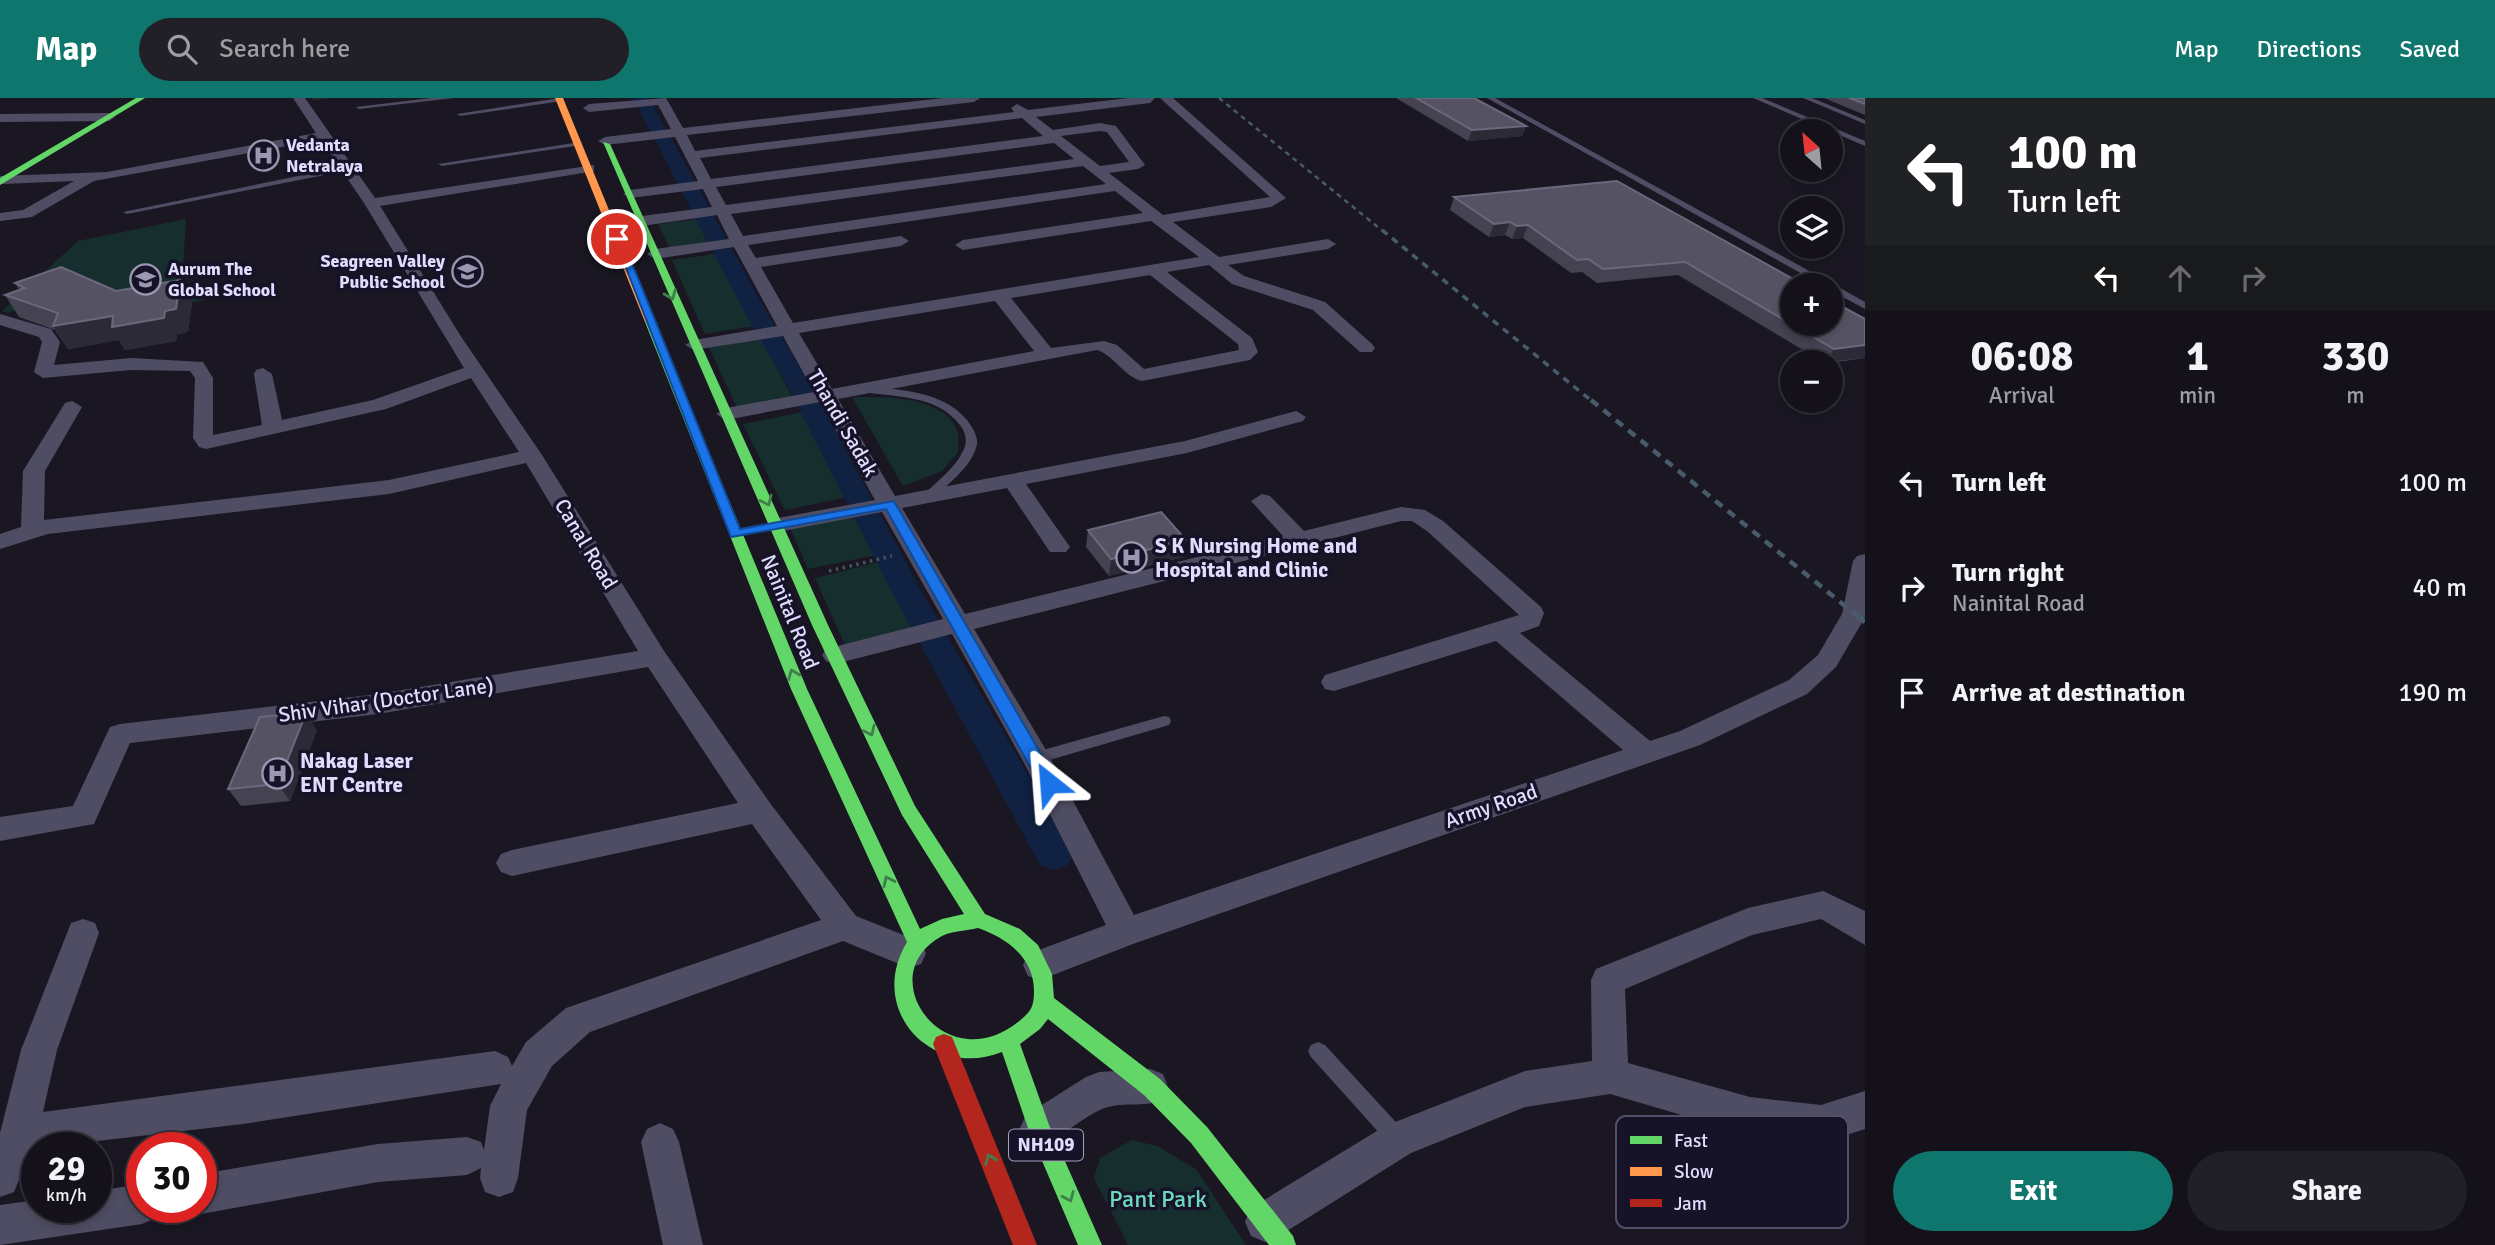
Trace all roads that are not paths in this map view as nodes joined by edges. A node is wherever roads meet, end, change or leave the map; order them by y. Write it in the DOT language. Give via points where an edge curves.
graph roads {
  1 [pos="141,98"];
  2 [pos="299,98"];
  3 [pos="451,98"];
  4 [pos="974,98"];
  5 [pos="1009,98"];
  6 [pos="1166,98"];
  7 [pos="1490,98"];
  8 [pos="1756,98"];
  9 [pos="1806,98"];
  10 [pos="560,99"];
  11 [pos="1150,99"];
  12 [pos="652,101"];
  13 [pos="17,103"];
  14 [pos="587,103"];
  15 [pos="359,107"];
  16 [pos="1023,113"];
  17 [pos="460,114"];
  18 [pos="0,115"];
  19 [pos="1865,115"];
  20 [pos="109,117"];
  21 [pos="1852,117"];
  22 [pos="30,118"];
  23 [pos="968,120"];
  24 [pos="1865,122"];
  25 [pos="894,129"];
  26 [pos="321,130"];
  27 [pos="8,132"];
  28 [pos="668,134"];
  29 [pos="1051,136"];
  30 [pos="819,138"];
  31 [pos="604,141"];
  32 [pos="580,144"];
  33 [pos="1865,144"];
  34 [pos="998,146"];
  35 [pos="692,156"];
  36 [pos="921,156"];
  37 [pos="442,164"];
  38 [pos="26,166"];
  39 [pos="843,166"];
  40 [pos="1089,166"];
  41 [pos="98,167"];
  42 [pos="347,168"];
  43 [pos="589,168"];
  44 [pos="1025,170"];
  45 [pos="761,177"];
  46 [pos="1,181"];
  47 [pos="948,181"];
  48 [pos="696,186"];
  49 [pos="1115,187"];
  50 [pos="865,192"];
  51 [pos="629,194"];
  52 [pos="1055,196"];
  53 [pos="602,198"];
  54 [pos="371,203"];
  55 [pos="780,204"];
  56 [pos="976,208"];
  57 [pos="127,212"];
  58 [pos="711,213"];
  59 [pos="0,217"];
  60 [pos="1156,218"];
  61 [pos="642,221"];
  62 [pos="889,221"];
  63 [pos="802,233"];
  64 [pos="901,241"];
  65 [pos="726,244"];
  66 [pos="963,244"];
  67 [pos="1328,244"];
  68 [pos="655,254"];
  69 [pos="814,254"];
  70 [pos="1214,261"];
  71 [pos="750,264"];
  72 [pos="1152,270"];
  73 [pos="1806,273"];
  74 [pos="998,293"];
  75 [pos="1843,294"];
  76 [pos="1865,306"];
  77 [pos="0,318"];
  78 [pos="775,330"];
  79 [pos="694,345"];
  80 [pos="1366,348"];
  81 [pos="1046,354"];
  82 [pos="475,371"];
  83 [pos="264,374"];
  84 [pos="860,389"];
  85 [pos="822,396"];
  86 [pos="72,407"];
  87 [pos="726,414"];
  88 [pos="1296,417"];
  89 [pos="273,428"];
  90 [pos="532,455"];
  91 [pos="1012,480"];
  92 [pos="929,496"];
  93 [pos="1262,501"];
  94 [pos="872,507"];
  95 [pos="778,526"];
  96 [pos="32,532"];
  97 [pos="736,534"];
  98 [pos="1299,539"];
  99 [pos="0,542"];
  100 [pos="1058,547"];
  101 [pos="1865,561"];
  102 [pos="940,630"];
  103 [pos="1500,630"];
  104 [pos="835,655"];
  105 [pos="655,657"];
  106 [pos="1334,682"];
  107 [pos="1164,721"];
  108 [pos="1644,752"];
  109 [pos="1036,758"];
  110 [pos="759,811"];
  111 [pos="0,830"];
  112 [pos="512,863"];
  113 [pos="1860,918"];
  114 [pos="978,920"];
  115 [pos="844,926"];
  116 [pos="1126,932"];
  117 [pos="83,933"];
  118 [pos="913,948"];
  119 [pos="1041,965"];
  120 [pos="1045,1004"];
  121 [pos="1009,1042"];
  122 [pos="944,1044"];
  123 [pos="1318,1051"];
  124 [pos="495,1069"];
  125 [pos="1610,1076"];
  126 [pos="1152,1087"];
  127 [pos="1865,1110"];
  128 [pos="1750,1116"];
  129 [pos="1846,1116"];
  130 [pos="1039,1128"];
  131 [pos="19,1134"];
  132 [pos="1398,1139"];
  133 [pos="660,1143"];
  134 [pos="467,1156"];
  135 [pos="0,1178"];
  136 [pos="499,1178"];
  137 [pos="217,1191"];
  138 [pos="126,1206"];
  139 [pos="0,1225"];
  140 [pos="1274,1233"];
  141 [pos="1012,1241"];
  142 [pos="683,1245"];
  143 [pos="1090,1245"];
  1 -- 20 [label="main road"];
  2 -- 26 [label="street, Canal Road"];
  3 -- 15 [label="lane"];
  4 -- 28 [label="street"];
  5 -- 16 [label="street"];
  6 -- 60 [label="street" via="1279,198 1271,203"];
  7 -- 73 [label="lane"];
  8 -- 33 [label="lane"];
  9 -- 21 [label="lane"];
  10 -- 17 [label="lane"];
  10 -- 32 [label="main road, Nainital Road"];
  11 -- 16 [label="street"];
  12 -- 14 [label="street"];
  12 -- 28 [label="street, Thandi Sadak"];
  13 -- 18 [label="street"];
  14 -- 31 [label="main road, Nainital Road"];
  16 -- 23 [label="street"];
  16 -- 29 [label="street"];
  18 -- 22 [label="street"];
  19 -- 21 [label="lane"];
  20 -- 22 [label="street"];
  20 -- 38 [label="main road"];
  21 -- 24 [label="lane"];
  22 -- 27 [label="street"];
  23 -- 25 [label="street"];
  23 -- 34 [label="street"];
  25 -- 30 [label="street"];
  25 -- 36 [label="street"];
  26 -- 41 [label="street"];
  26 -- 41 [label="street"];
  26 -- 42 [label="street, Canal Road"];
  28 -- 31 [label="street"];
  28 -- 35 [label="street, Thandi Sadak"];
  29 -- 34 [label="street"];
  29 -- 40 [label="street"];
  29 -- 40 [label="street" via="1111,129 1138,165"];
  30 -- 35 [label="street"];
  30 -- 39 [label="street"];
  31 -- 51 [label="main road, Nainital Road"];
  32 -- 37 [label="lane"];
  32 -- 43 [label="main road, Nainital Road"];
  34 -- 36 [label="street"];
  34 -- 44 [label="street"];
  35 -- 48 [label="street, Thandi Sadak"];
  36 -- 39 [label="street"];
  36 -- 47 [label="street"];
  38 -- 41 [label="street"];
  38 -- 46 [label="main road"];
  39 -- 45 [label="street"];
  39 -- 50 [label="street"];
  40 -- 44 [label="street"];
  40 -- 49 [label="street"];
  41 -- 46 [label="street"];
  41 -- 59 [label="street" via="27,214"];
  42 -- 54 [label="street, Canal Road"];
  42 -- 57 [label="lane"];
  43 -- 53 [label="main road, Nainital Road"];
  43 -- 54 [label="street"];
  44 -- 47 [label="street"];
  44 -- 52 [label="street"];
  45 -- 48 [label="street"];
  45 -- 55 [label="street"];
  47 -- 50 [label="street"];
  47 -- 56 [label="street"];
  48 -- 51 [label="street"];
  48 -- 58 [label="street, Thandi Sadak"];
  49 -- 52 [label="street"];
  49 -- 60 [label="street"];
  50 -- 55 [label="street"];
  50 -- 62 [label="street"];
  51 -- 53 [label="main road"];
  51 -- 61 [label="main road, Nainital Road"];
  52 -- 56 [label="street"];
  53 -- 97 [label="main road, Nainital Road"];
  54 -- 82 [label="street, Canal Road"];
  55 -- 58 [label="street"];
  55 -- 63 [label="street"];
  56 -- 62 [label="street"];
  58 -- 61 [label="street"];
  58 -- 65 [label="street, Thandi Sadak"];
  60 -- 66 [label="street"];
  60 -- 70 [label="street"];
  61 -- 68 [label="main road, Nainital Road"];
  62 -- 63 [label="street"];
  63 -- 65 [label="street"];
  63 -- 69 [label="street"];
  64 -- 69 [label="street"];
  65 -- 68 [label="street"];
  65 -- 71 [label="street, Thandi Sadak"];
  67 -- 70 [label="street"];
  68 -- 79 [label="main road, Nainital Road, one-way"];
  69 -- 71 [label="street"];
  70 -- 72 [label="street"];
  70 -- 80 [label="street" via="1248,285 1319,306"];
  71 -- 78 [label="street, Thandi Sadak"];
  72 -- 74 [label="street"];
  72 -- 81 [label="street" via="1246,342 1249,352 1142,375 1106,345"];
  74 -- 78 [label="street"];
  74 -- 81 [label="street"];
  75 -- 76 [label="lane"];
  77 -- 89 [label="street" via="45,333 51,342 43,372 131,364 196,366 204,378 206,443"];
  78 -- 79 [label="street"];
  78 -- 85 [label="street, Thandi Sadak"];
  79 -- 87 [label="main road, Nainital Road"];
  81 -- 84 [label="street"];
  82 -- 89 [label="street" via="379,404"];
  82 -- 90 [label="street, Canal Road"];
  83 -- 89 [label="street"];
  84 -- 85 [label="street"];
  84 -- 92 [label="lane" via="947,406 971,433 971,446 960,464"];
  85 -- 87 [label="street"];
  85 -- 94 [label="street, Thandi Sadak"];
  86 -- 96 [label="street" via="34,471"];
  87 -- 95 [label="main road, Nainital Road, one-way"];
  88 -- 91 [label="street" via="1187,447"];
  90 -- 96 [label="street" via="389,487"];
  90 -- 105 [label="street, Canal Road"];
  91 -- 92 [label="street"];
  91 -- 100 [label="street"];
  92 -- 94 [label="street"];
  93 -- 98 [label="street"];
  94 -- 95 [label="street"];
  94 -- 102 [label="street, Thandi Sadak"];
  95 -- 97 [label="main road"];
  95 -- 104 [label="main road, Nainital Road"];
  96 -- 99 [label="street"];
  118 -- 97 [label="main road, Nainital Road, one-way"];
  98 -- 102 [label="street"];
  98 -- 103 [label="street" via="1417,514 1532,614 1530,620"];
  101 -- 108 [label="street, Army Road" via="1854,614 1827,661 1798,687 1690,738"];
  102 -- 104 [label="street"];
  102 -- 109 [label="street, Thandi Sadak"];
  103 -- 106 [label="street"];
  103 -- 108 [label="street"];
  104 -- 114 [label="main road, Nainital Road, one-way" via="908,810"];
  105 -- 110 [label="street, Canal Road"];
  105 -- 111 [label="street, Shiv Vihar (Doctor Lane)" via="378,705 120,734 83,816"];
  107 -- 109 [label="lane"];
  108 -- 116 [label="street, Army Road"];
  109 -- 116 [label="street, Thandi Sadak"];
  110 -- 112 [label="street"];
  110 -- 115 [label="street, Canal Road"];
  113 -- 125 [label="street" via="1823,905 1748,922 1608,980"];
  114 -- 118 [label="main road" via="938,927"];
  114 -- 119 [label="main road" via="1016,934"];
  115 -- 118 [label="street"];
  115 -- 136 [label="street" via="578,1020 539,1054 509,1106"];
  116 -- 119 [label="street, Army Road"];
  117 -- 131 [label="street" via="39,1051"];
  118 -- 122 [label="main road" via="901,980 906,1008 916,1025"];
  119 -- 120 [label="main road"];
  120 -- 121 [label="main road" via="1038,1019"];
  120 -- 126 [label="main road"];
  121 -- 122 [label="main road" via="974,1051"];
  121 -- 130 [label="main road, NH109"];
  141 -- 122 [label="main road, NH109, one-way"];
  123 -- 132 [label="lane"];
  124 -- 131 [label="street"];
  125 -- 128 [label="street"];
  125 -- 132 [label="street" via="1525,1089"];
  126 -- 130 [label="street" via="1099,1090"];
  126 -- 140 [label="main road" via="1199,1135"];
  127 -- 129 [label="street"];
  130 -- 143 [label="main road, NH109, one-way"];
  131 -- 135 [label="street"];
  132 -- 140 [label="street"];
  133 -- 142 [label="street"];
  134 -- 137 [label="street" via="378,1163"];
  138 -- 139 [label="street"];
}
